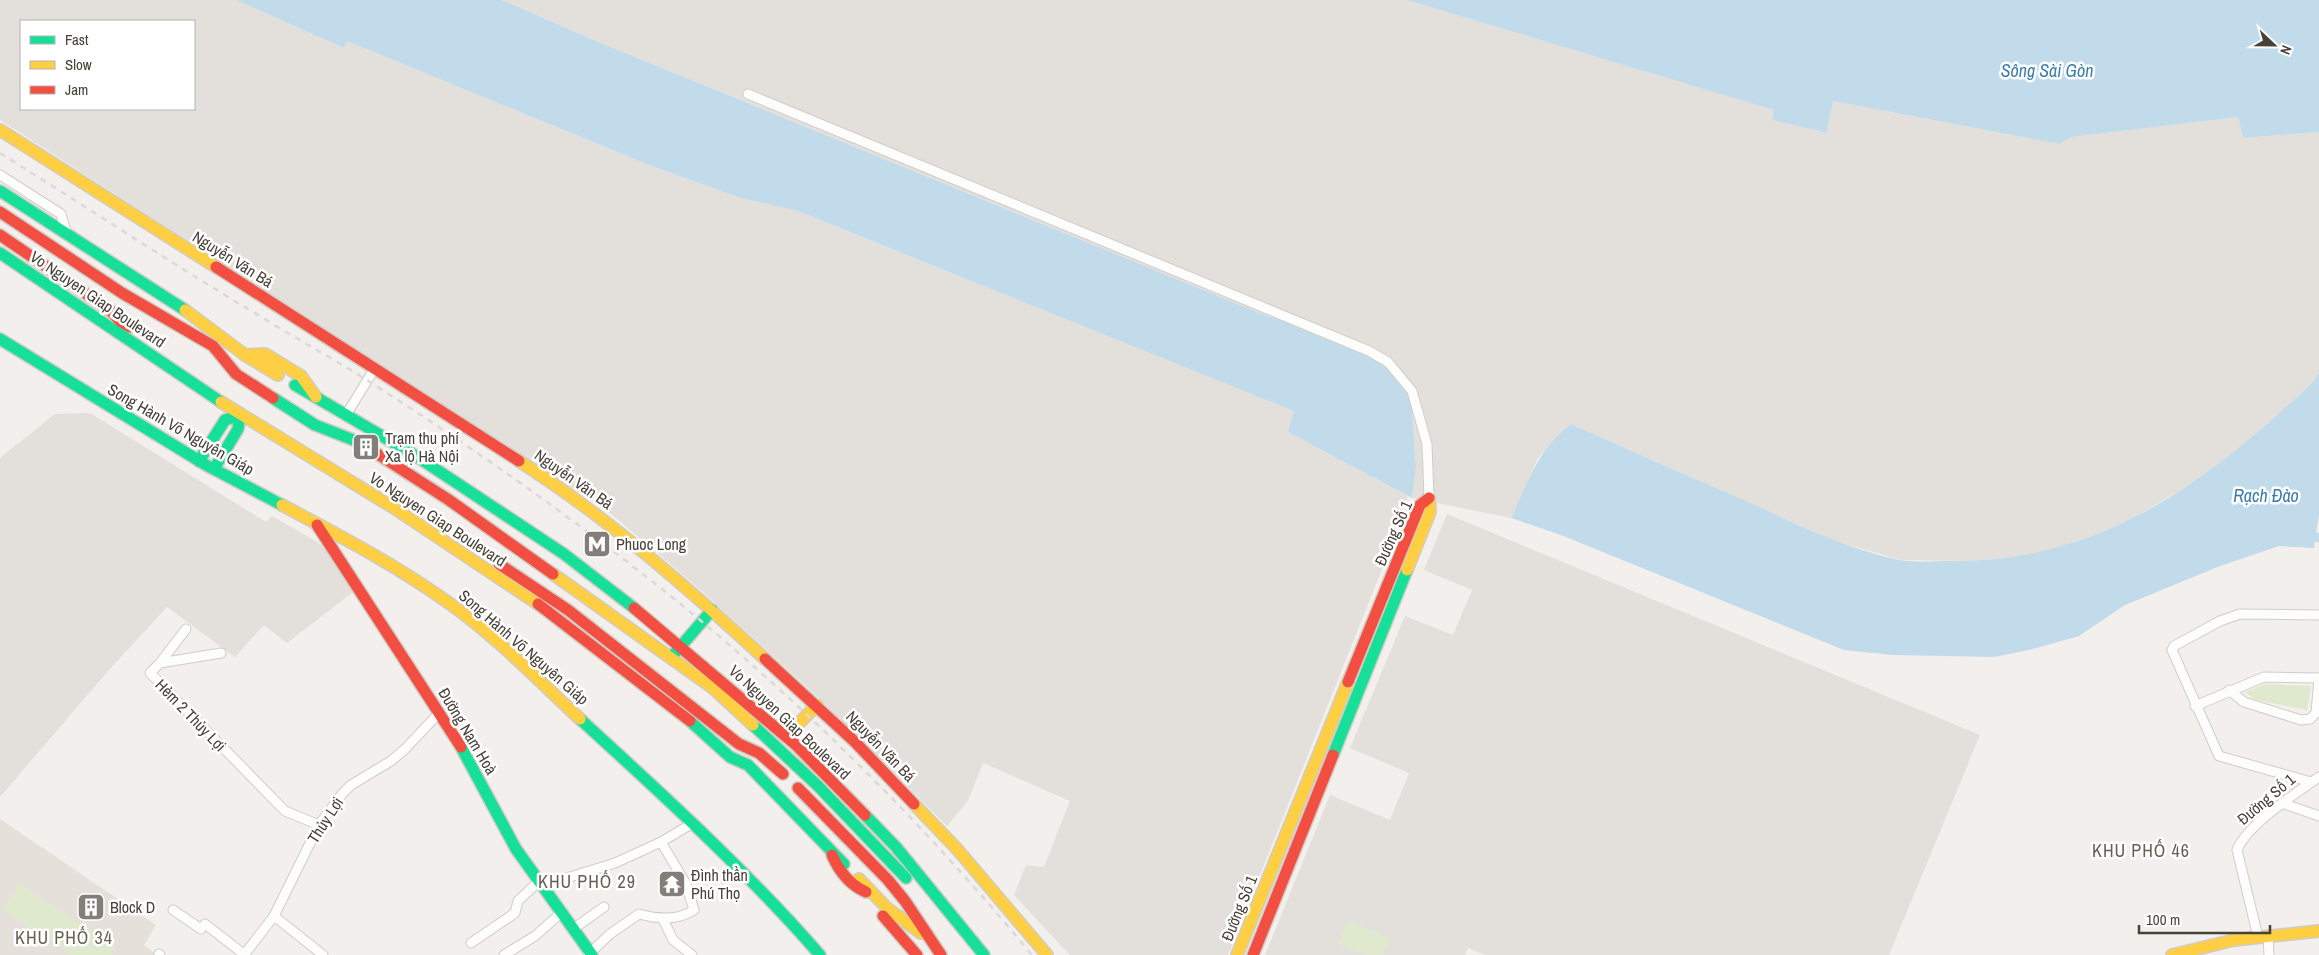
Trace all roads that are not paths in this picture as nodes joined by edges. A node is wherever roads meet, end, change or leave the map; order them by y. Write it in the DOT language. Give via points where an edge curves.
graph roads {
  1 [pos="748,94"];
  2 [pos="0,130"];
  3 [pos="0,175"];
  4 [pos="0,191"];
  5 [pos="0,212"];
  6 [pos="67,234"];
  7 [pos="0,235"];
  8 [pos="0,253"];
  9 [pos="182,307"];
  10 [pos="103,321"];
  11 [pos="120,321"];
  12 [pos="199,338"];
  13 [pos="0,339"];
  14 [pos="213,346"];
  15 [pos="147,350"];
  16 [pos="246,355"];
  17 [pos="375,368"];
  18 [pos="278,374"];
  19 [pos="295,385"];
  20 [pos="317,398"];
  21 [pos="240,415"];
  22 [pos="346,415"];
  23 [pos="264,417"];
  24 [pos="356,441"];
  25 [pos="376,453"];
  26 [pos="416,456"];
  27 [pos="199,461"];
  28 [pos="214,470"];
  29 [pos="1429,498"];
  30 [pos="449,500"];
  31 [pos="316,523"];
  32 [pos="712,610"];
  33 [pos="2319,615"];
  34 [pos="656,624"];
  35 [pos="186,629"];
  36 [pos="681,646"];
  37 [pos="221,653"];
  38 [pos="671,657"];
  39 [pos="160,663"];
  40 [pos="2319,678"];
  41 [pos="713,688"];
  42 [pos="2229,690"];
  43 [pos="736,692"];
  44 [pos="817,704"];
  45 [pos="2195,706"];
  46 [pos="439,713"];
  47 [pos="786,736"];
  48 [pos="739,744"];
  49 [pos="748,765"];
  50 [pos="784,774"];
  51 [pos="2319,777"];
  52 [pos="2311,782"];
  53 [pos="798,788"];
  54 [pos="2282,804"];
  55 [pos="2319,816"];
  56 [pos="693,823"];
  57 [pos="319,825"];
  58 [pos="661,842"];
  59 [pos="829,849"];
  60 [pos="844,864"];
  61 [pos="540,884"];
  62 [pos="858,884"];
  63 [pos="604,907"];
  64 [pos="173,910"];
  65 [pos="561,913"];
  66 [pos="274,916"];
  67 [pos="663,919"];
  68 [pos="573,929"];
  69 [pos="2319,931"];
  70 [pos="926,936"];
  71 [pos="2263,936"];
  72 [pos="471,943"];
  73 [pos="914,951"];
  74 [pos="590,954"];
  75 [pos="244,955"];
  76 [pos="323,955"];
  77 [pos="504,955"];
  78 [pos="692,955"];
  79 [pos="820,955"];
  80 [pos="941,955"];
  81 [pos="970,955"];
  82 [pos="984,955"];
  83 [pos="1047,955"];
  84 [pos="1237,955"];
  85 [pos="1253,955"];
  86 [pos="2172,955"];
  87 [pos="2269,955"];
  1 -- 29 [label="street" via="1369,351 1388,362 1412,391 1427,444"];
  2 -- 17 [label="main road, Nguyễn Văn Bá"];
  3 -- 6 [label="street" via="61,214"];
  4 -- 6 [label="main road"];
  5 -- 12 [label="main road, Vo Nguyen Giap Boulevard" via="122,293"];
  6 -- 9 [label="main road"];
  7 -- 11 [label="main road, Vo Nguyen Giap Boulevard" via="110,310"];
  8 -- 10 [label="main road, Vo Nguyen Giap Boulevard"];
  9 -- 12 [label="main road"];
  9 -- 16 [label="main road"];
  10 -- 11 [label="main road"];
  10 -- 15 [label="main road, Vo Nguyen Giap Boulevard"];
  11 -- 15 [label="main road, Vo Nguyen Giap Boulevard" via="144,336"];
  12 -- 14 [label="main road, Vo Nguyen Giap Boulevard"];
  13 -- 27 [label="main road, Song Hành Võ Nguyên Giáp"];
  14 -- 16 [label="main road"];
  14 -- 24 [label="main road, Vo Nguyen Giap Boulevard" via="236,374 315,425"];
  15 -- 21 [label="main road, Vo Nguyen Giap Boulevard"];
  16 -- 18 [label="main road"];
  16 -- 20 [label="main road, Vo Nguyen Giap Boulevard" via="265,354 301,376"];
  17 -- 22 [label="street"];
  17 -- 32 [label="main road, Nguyễn Văn Bá" via="573,496"];
  19 -- 20 [label="main road, Vo Nguyen Giap Boulevard"];
  20 -- 22 [label="main road, Vo Nguyen Giap Boulevard"];
  21 -- 23 [label="main road"];
  21 -- 23 [label="main road, Vo Nguyen Giap Boulevard" via="228,392"];
  21 -- 27 [label="main road" via="224,420"];
  21 -- 28 [label="main road" via="238,429"];
  21 -- 49 [label="main road, Vo Nguyen Giap Boulevard" via="394,508 542,608 674,707 730,757"];
  22 -- 26 [label="main road, Vo Nguyen Giap Boulevard"];
  23 -- 48 [label="main road, Vo Nguyen Giap Boulevard" via="482,552 568,610"];
  25 -- 30 [label="main road, Vo Nguyen Giap Boulevard"];
  26 -- 30 [label="main road"];
  26 -- 34 [label="main road, Vo Nguyen Giap Boulevard" via="564,554"];
  27 -- 28 [label="main road, Song Hành Võ Nguyên Giáp"];
  28 -- 31 [label="main road, Song Hành Võ Nguyên Giáp"];
  29 -- 84 [label="main road, Đường Số 1" via="1420,505"];
  29 -- 85 [label="main road, Đường Số 1" via="1430,512"];
  30 -- 38 [label="main road, Vo Nguyen Giap Boulevard"];
  31 -- 46 [label="main road, Đường Nam Hoà"];
  31 -- 56 [label="main road, Song Hành Võ Nguyên Giáp" via="397,568 471,620"];
  32 -- 36 [label="main road"];
  32 -- 44 [label="main road, Nguyễn Văn Bá"];
  33 -- 45 [label="street" via="2240,614 2174,646 2172,650"];
  34 -- 36 [label="main road, Vo Nguyen Giap Boulevard"];
  34 -- 38 [label="main road"];
  35 -- 39 [label="street"];
  36 -- 38 [label="main road"];
  36 -- 43 [label="main road, Vo Nguyen Giap Boulevard"];
  37 -- 39 [label="street, Hẻm 2 Thủy Lợi"];
  38 -- 41 [label="main road, Vo Nguyen Giap Boulevard"];
  39 -- 57 [label="street, Hẻm 2 Thủy Lợi" via="150,673 285,811"];
  40 -- 42 [label="street" via="2264,677"];
  40 -- 42 [label="street" via="2316,713 2310,719 2301,720 2244,702"];
  41 -- 43 [label="main road"];
  41 -- 81 [label="main road, Vo Nguyen Giap Boulevard" via="818,786 893,863"];
  42 -- 45 [label="street"];
  43 -- 47 [label="main road, Vo Nguyen Giap Boulevard"];
  44 -- 47 [label="main road"];
  44 -- 83 [label="main road, Nguyễn Văn Bá" via="957,849"];
  45 -- 52 [label="street" via="2219,756"];
  46 -- 57 [label="street, Thủy Lợi" via="391,761 351,785"];
  46 -- 61 [label="main road, Đường Nam Hoà" via="516,849"];
  47 -- 82 [label="main road, Vo Nguyen Giap Boulevard" via="896,847"];
  48 -- 49 [label="main road"];
  48 -- 50 [label="main road, Vo Nguyen Giap Boulevard" via="759,752"];
  49 -- 59 [label="main road, Vo Nguyen Giap Boulevard"];
  51 -- 52 [label="street, Đường Số 1"];
  52 -- 54 [label="street, Đường Số 1"];
  53 -- 70 [label="main road" via="886,878"];
  54 -- 55 [label="street"];
  54 -- 71 [label="street, Đường Số 1" via="2241,841 2237,850"];
  56 -- 58 [label="street"];
  56 -- 79 [label="main road, Song Hành Võ Nguyên Giáp" via="756,884"];
  57 -- 66 [label="street, Thủy Lợi"];
  58 -- 61 [label="street" via="615,863"];
  58 -- 67 [label="street" via="686,884 694,910"];
  59 -- 60 [label="main road, Vo Nguyen Giap Boulevard"];
  59 -- 62 [label="main road, Vo Nguyen Giap Boulevard" via="836,866"];
  61 -- 65 [label="main road, Đường Nam Hoà"];
  61 -- 72 [label="street" via="518,901 515,913"];
  62 -- 70 [label="main road, Vo Nguyen Giap Boulevard" via="911,928"];
  62 -- 73 [label="main road"];
  63 -- 68 [label="street"];
  64 -- 75 [label="street" via="201,929 204,924"];
  65 -- 68 [label="main road, Đường Nam Hoà"];
  65 -- 77 [label="street" via="535,936"];
  66 -- 75 [label="street, Thủy Lợi"];
  66 -- 76 [label="street"];
  67 -- 74 [label="street" via="640,914 610,934"];
  67 -- 78 [label="street" via="673,940"];
  68 -- 74 [label="main road, Đường Nam Hoà"];
  69 -- 71 [label="main road"];
  70 -- 80 [label="main road"];
  71 -- 86 [label="main road"];
  71 -- 87 [label="street"];
}
